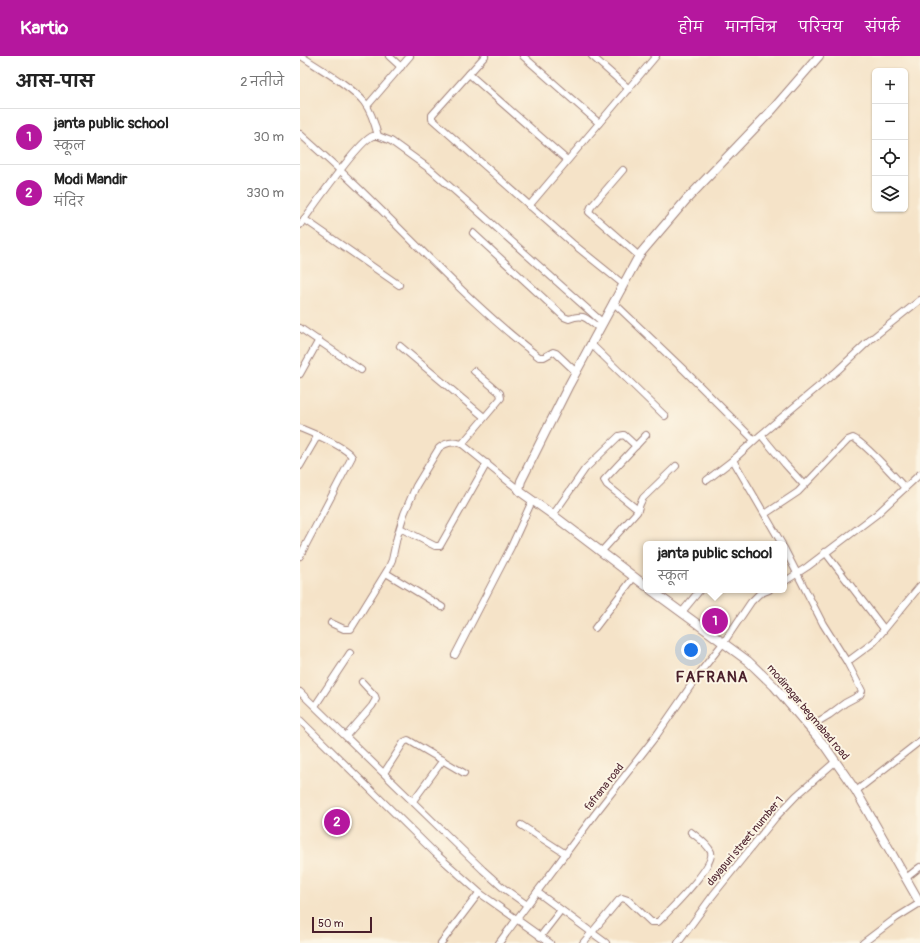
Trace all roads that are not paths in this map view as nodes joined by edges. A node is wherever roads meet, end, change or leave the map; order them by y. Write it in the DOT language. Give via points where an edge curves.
graph roads {
  1 [pos="301,56"];
  2 [pos="389,56"];
  3 [pos="410,56"];
  4 [pos="485,56"];
  5 [pos="523,56"];
  6 [pos="656,56"];
  7 [pos="819,56"];
  8 [pos="595,57"];
  9 [pos="401,67"];
  10 [pos="469,74"];
  11 [pos="629,89"];
  12 [pos="367,106"];
  13 [pos="599,123"];
  14 [pos="378,136"];
  15 [pos="301,137"];
  16 [pos="567,160"];
  17 [pos="623,170"];
  18 [pos="340,171"];
  19 [pos="529,206"];
  20 [pos="304,219"];
  21 [pos="300,225"];
  22 [pos="473,233"];
  23 [pos="638,256"];
  24 [pos="623,284"];
  25 [pos="399,285"];
  26 [pos="920,300"];
  27 [pos="613,302"];
  28 [pos="601,325"];
  29 [pos="300,328"];
  30 [pos="319,340"];
  31 [pos="591,344"];
  32 [pos="400,346"];
  33 [pos="578,368"];
  34 [pos="362,370"];
  35 [pos="474,371"];
  36 [pos="300,374"];
  37 [pos="665,416"];
  38 [pos="484,417"];
  39 [pos="300,428"];
  40 [pos="318,435"];
  41 [pos="646,435"];
  42 [pos="761,435"];
  43 [pos="754,440"];
  44 [pos="462,444"];
  45 [pos="636,446"];
  46 [pos="733,460"];
  47 [pos="487,463"];
  48 [pos="300,466"];
  49 [pos="676,466"];
  50 [pos="920,474"];
  51 [pos="707,480"];
  52 [pos="804,485"];
  53 [pos="905,488"];
  54 [pos="520,490"];
  55 [pos="532,501"];
  56 [pos="638,510"];
  57 [pos="765,514"];
  58 [pos="553,515"];
  59 [pos="400,528"];
  60 [pos="780,541"];
  61 [pos="601,552"];
  62 [pos="825,552"];
  63 [pos="787,553"];
  64 [pos="300,556"];
  65 [pos="386,573"];
  66 [pos="798,573"];
  67 [pos="634,577"];
  68 [pos="787,580"];
  69 [pos="643,584"];
  70 [pos="920,586"];
  71 [pos="655,593"];
  72 [pos="698,593"];
  73 [pos="762,593"];
  74 [pos="442,606"];
  75 [pos="682,612"];
  76 [pos="331,623"];
  77 [pos="595,628"];
  78 [pos="884,629"];
  79 [pos="724,642"];
  80 [pos="350,653"];
  81 [pos="455,655"];
  82 [pos="847,662"];
  83 [pos="362,682"];
  84 [pos="300,692"];
  85 [pos="315,706"];
  86 [pos="300,720"];
  87 [pos="809,727"];
  88 [pos="346,736"];
  89 [pos="920,741"];
  90 [pos="443,760"];
  91 [pos="836,761"];
  92 [pos="384,773"];
  93 [pos="464,773"];
  94 [pos="856,791"];
  95 [pos="413,801"];
  96 [pos="521,826"];
  97 [pos="691,832"];
  98 [pos="566,854"];
  99 [pos="920,867"];
  100 [pos="906,878"];
  101 [pos="537,892"];
  102 [pos="479,893"];
  103 [pos="920,903"];
  104 [pos="527,905"];
  105 [pos="561,910"];
  106 [pos="516,920"];
  107 [pos="592,932"];
  108 [pos="540,937"];
  109 [pos="441,943"];
  110 [pos="499,943"];
  111 [pos="550,943"];
  112 [pos="583,943"];
  113 [pos="606,943"];
  114 [pos="678,943"];
  115 [pos="863,943"];
  1 -- 12 [label="street" via="353,91"];
  2 -- 9 [label="street"];
  3 -- 9 [label="street"];
  4 -- 10 [label="street"];
  5 -- 13 [label="street"];
  6 -- 11 [label="street"];
  7 -- 23 [label="street"];
  8 -- 11 [label="street"];
  9 -- 12 [label="street"];
  10 -- 16 [label="street"];
  10 -- 19 [label="street" via="432,115 432,119"];
  11 -- 13 [label="street"];
  12 -- 14 [label="street"];
  13 -- 16 [label="street"];
  14 -- 18 [label="street" via="370,137"];
  14 -- 28 [label="street" via="391,141 472,204"];
  15 -- 18 [label="street"];
  16 -- 19 [label="street"];
  17 -- 23 [label="street" via="589,212"];
  18 -- 20 [label="street"];
  18 -- 33 [label="street" via="502,327 539,357 553,352"];
  19 -- 24 [label="street"];
  20 -- 21 [label="street"];
  20 -- 25 [label="street"];
  22 -- 28 [label="street" via="564,317 569,319 582,316"];
  23 -- 24 [label="street"];
  24 -- 27 [label="street"];
  26 -- 42 [label="street"];
  27 -- 28 [label="street"];
  27 -- 43 [label="street"];
  28 -- 31 [label="street"];
  29 -- 30 [label="street"];
  30 -- 34 [label="street"];
  30 -- 36 [label="street"];
  31 -- 33 [label="street"];
  31 -- 37 [label="street"];
  32 -- 38 [label="street"];
  33 -- 54 [label="street" via="521,481"];
  35 -- 38 [label="street" via="501,396"];
  38 -- 44 [label="street"];
  39 -- 40 [label="street"];
  40 -- 48 [label="street"];
  40 -- 64 [label="street" via="348,452 352,457"];
  41 -- 45 [label="street"];
  42 -- 43 [label="street"];
  42 -- 52 [label="street"];
  43 -- 46 [label="street"];
  44 -- 47 [label="street"];
  44 -- 59 [label="street" via="452,442 439,448 416,486"];
  45 -- 56 [label="street" via="604,482"];
  45 -- 58 [label="street" via="624,435 619,436 585,469"];
  46 -- 51 [label="street"];
  46 -- 57 [label="street"];
  47 -- 54 [label="street"];
  47 -- 59 [label="street" via="440,546 435,546"];
  49 -- 56 [label="street" via="643,498"];
  50 -- 53 [label="street"];
  52 -- 53 [label="street" via="848,440 853,438 869,450"];
  52 -- 57 [label="street" via="798,492"];
  53 -- 62 [label="street" via="877,514"];
  54 -- 55 [label="street"];
  55 -- 58 [label="street"];
  55 -- 81 [label="street"];
  56 -- 61 [label="street"];
  57 -- 60 [label="street"];
  58 -- 61 [label="street"];
  59 -- 65 [label="street"];
  61 -- 67 [label="street"];
  62 -- 66 [label="street"];
  62 -- 78 [label="street"];
  63 -- 66 [label="street"];
  65 -- 74 [label="street"];
  65 -- 76 [label="street" via="351,629 344,629"];
  66 -- 68 [label="street"];
  66 -- 82 [label="street" via="823,624"];
  67 -- 69 [label="street"];
  67 -- 77 [label="street"];
  70 -- 78 [label="street"];
  71 -- 75 [label="street, modinagar begmabad road"];
  72 -- 75 [label="street"];
  73 -- 79 [label="street, fafrana road" via="751,602"];
  75 -- 79 [label="street, modinagar begmabad road"];
  78 -- 82 [label="street" via="874,642"];
  79 -- 87 [label="street, modinagar begmabad road" via="758,669"];
  79 -- 98 [label="street, fafrana road"];
  80 -- 85 [label="street"];
  82 -- 87 [label="street" via="862,693"];
  83 -- 88 [label="street" via="376,700"];
  84 -- 85 [label="street"];
  85 -- 88 [label="street"];
  86 -- 102 [label="street"];
  87 -- 91 [label="street, modinagar begmabad road"];
  88 -- 92 [label="street"];
  89 -- 94 [label="street"];
  90 -- 92 [label="street" via="407,740"];
  90 -- 93 [label="street"];
  90 -- 95 [label="street"];
  91 -- 94 [label="street, modinagar begmabad road"];
  91 -- 114 [label="street, dayapuri street number 1" via="775,818"];
  92 -- 95 [label="street"];
  94 -- 100 [label="street, modinagar begmabad road"];
  95 -- 104 [label="street" via="483,870"];
  96 -- 98 [label="street"];
  97 -- 107 [label="street" via="709,848 711,859 698,878 658,922 652,922 628,900 622,898"];
  98 -- 101 [label="street, fafrana road"];
  99 -- 100 [label="street"];
  100 -- 103 [label="street, modinagar begmabad road"];
  101 -- 104 [label="street, fafrana road"];
  101 -- 105 [label="street"];
  102 -- 106 [label="street"];
  102 -- 109 [label="street"];
  103 -- 115 [label="street"];
  104 -- 106 [label="street, fafrana road"];
  105 -- 107 [label="street"];
  105 -- 108 [label="street"];
  106 -- 108 [label="street"];
  106 -- 110 [label="street, fafrana road"];
  107 -- 112 [label="street"];
  107 -- 113 [label="street"];
  108 -- 111 [label="street"];
}
